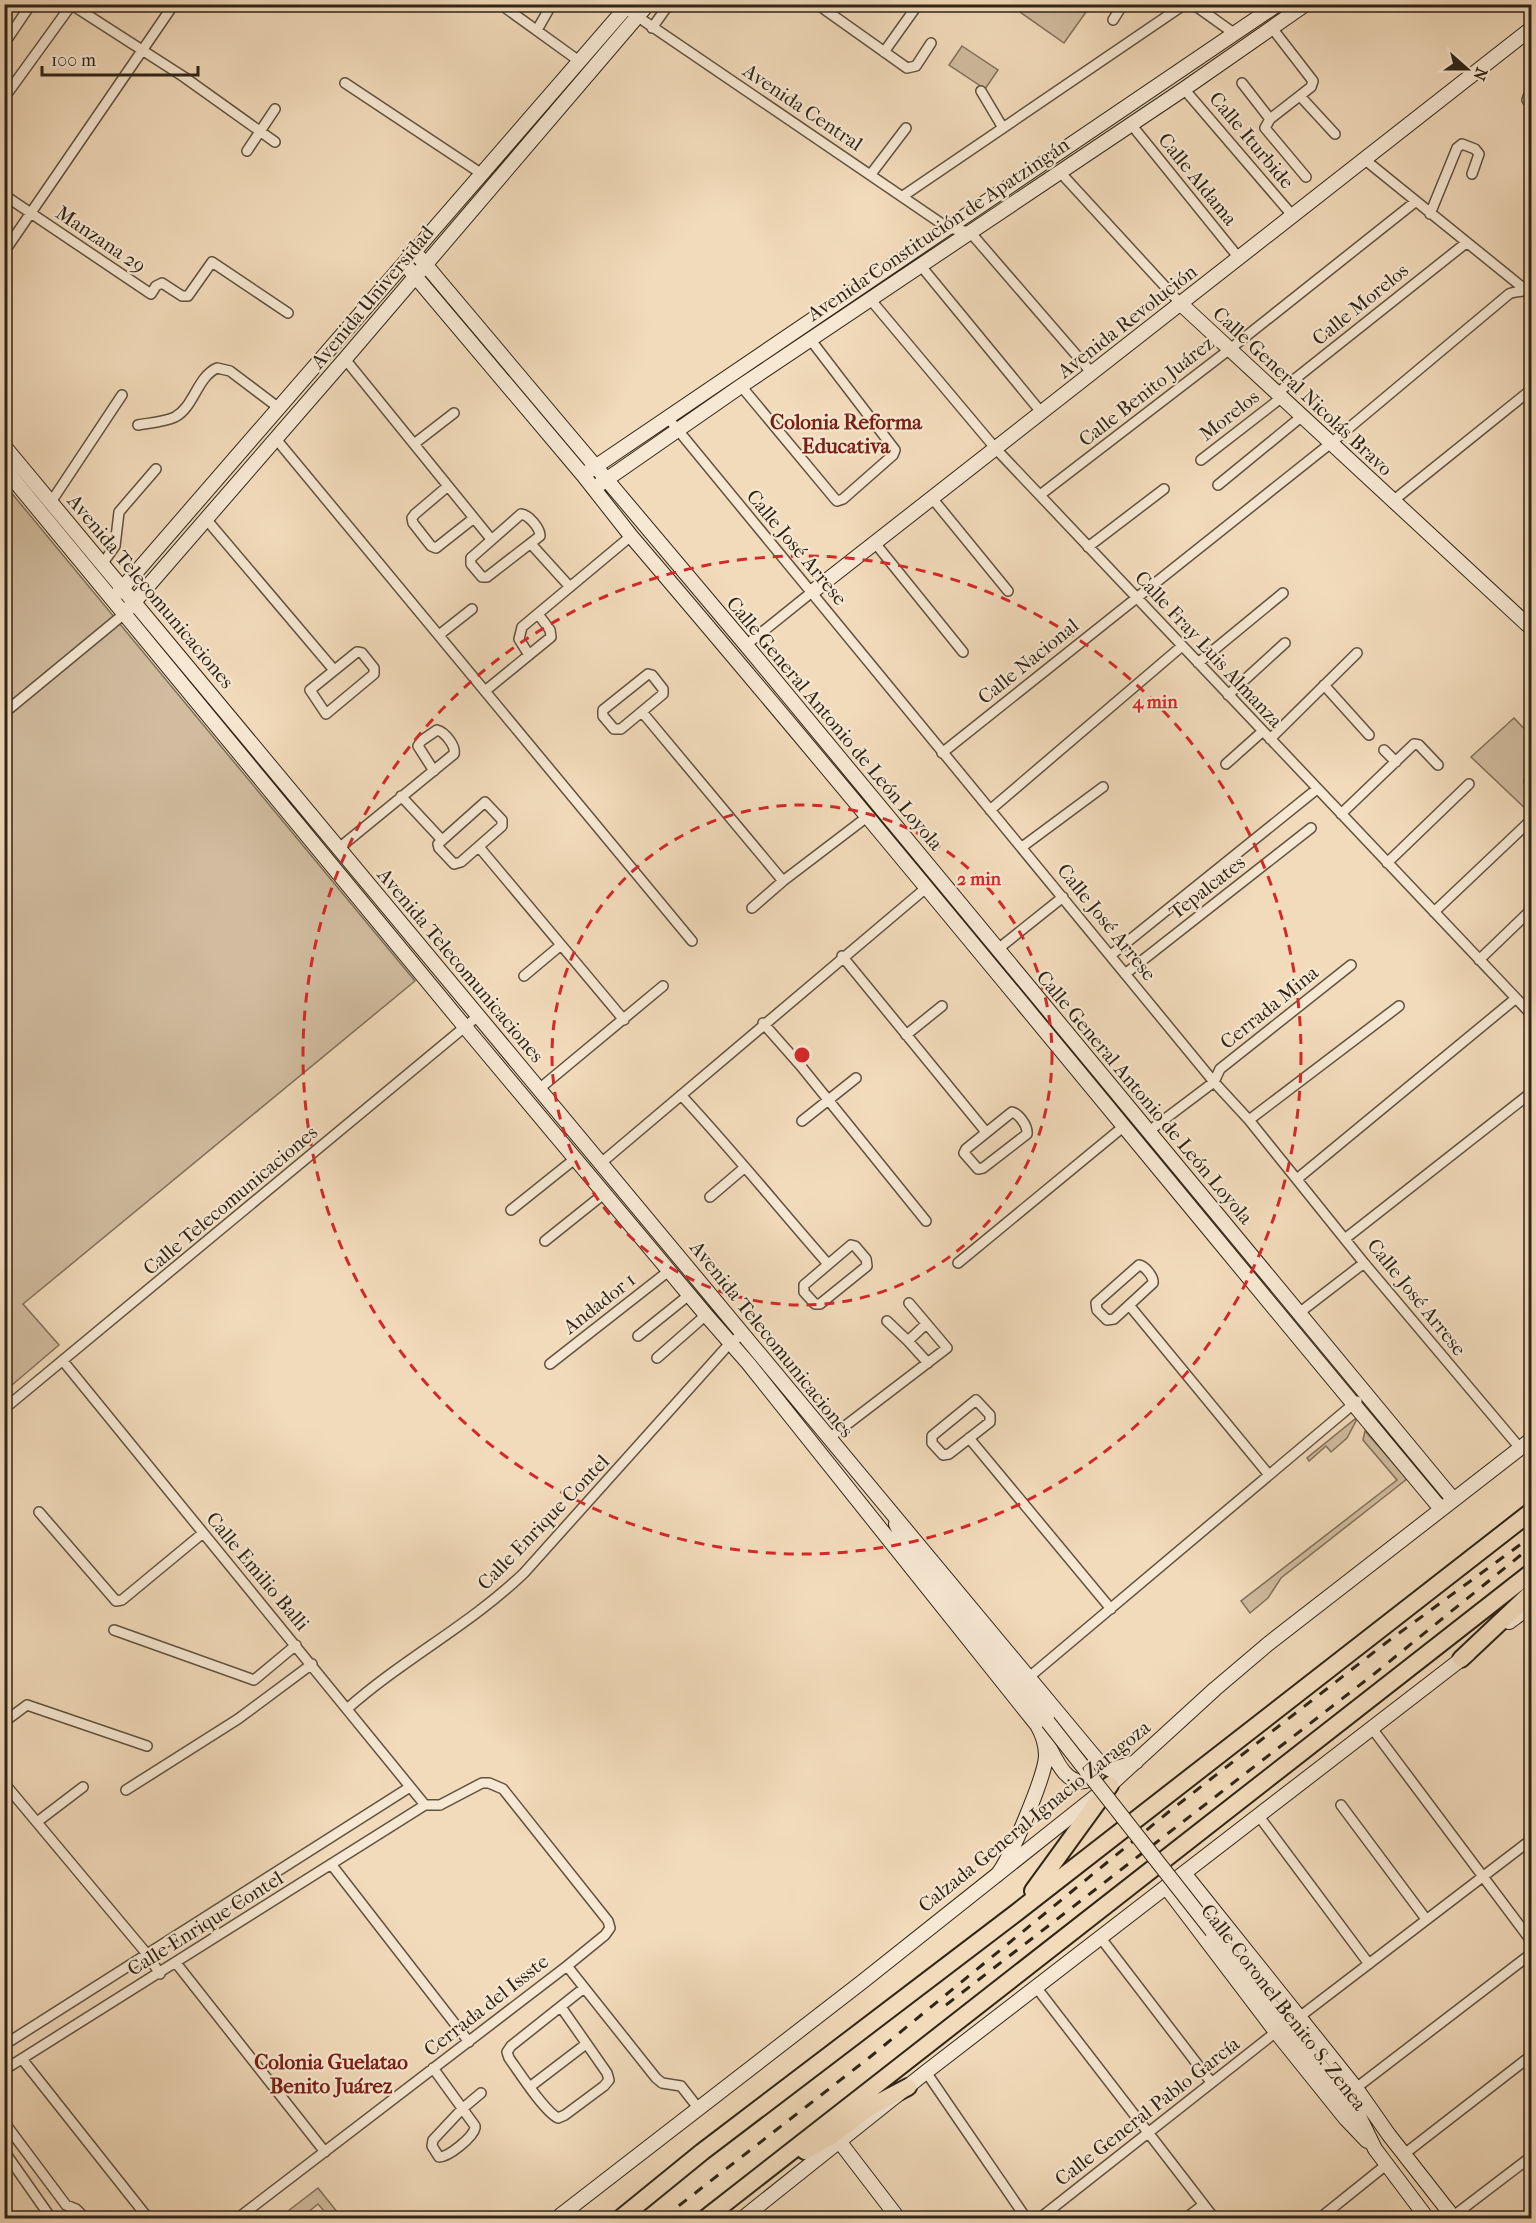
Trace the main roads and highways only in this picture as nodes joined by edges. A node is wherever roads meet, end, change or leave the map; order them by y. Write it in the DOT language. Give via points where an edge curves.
graph roads {
  1 [pos="1532,1511"];
  2 [pos="1532,1572"];
  3 [pos="1532,1592"];
  4 [pos="1461,1659"];
  5 [pos="1110,1785"];
  6 [pos="1016,1913"];
  7 [pos="908,2087"];
  8 [pos="757,2178"];
  9 [pos="621,2218"];
  10 [pos="706,2218"];
  1 -- 6 [label="highway"];
  2 -- 8 [label="highway"];
  3 -- 4 [label="highway"];
  5 -- 6 [label="highway"];
  6 -- 9 [label="highway"];
  7 -- 8 [label="highway" via="867,2108 831,2136"];
  8 -- 10 [label="highway"];
}
